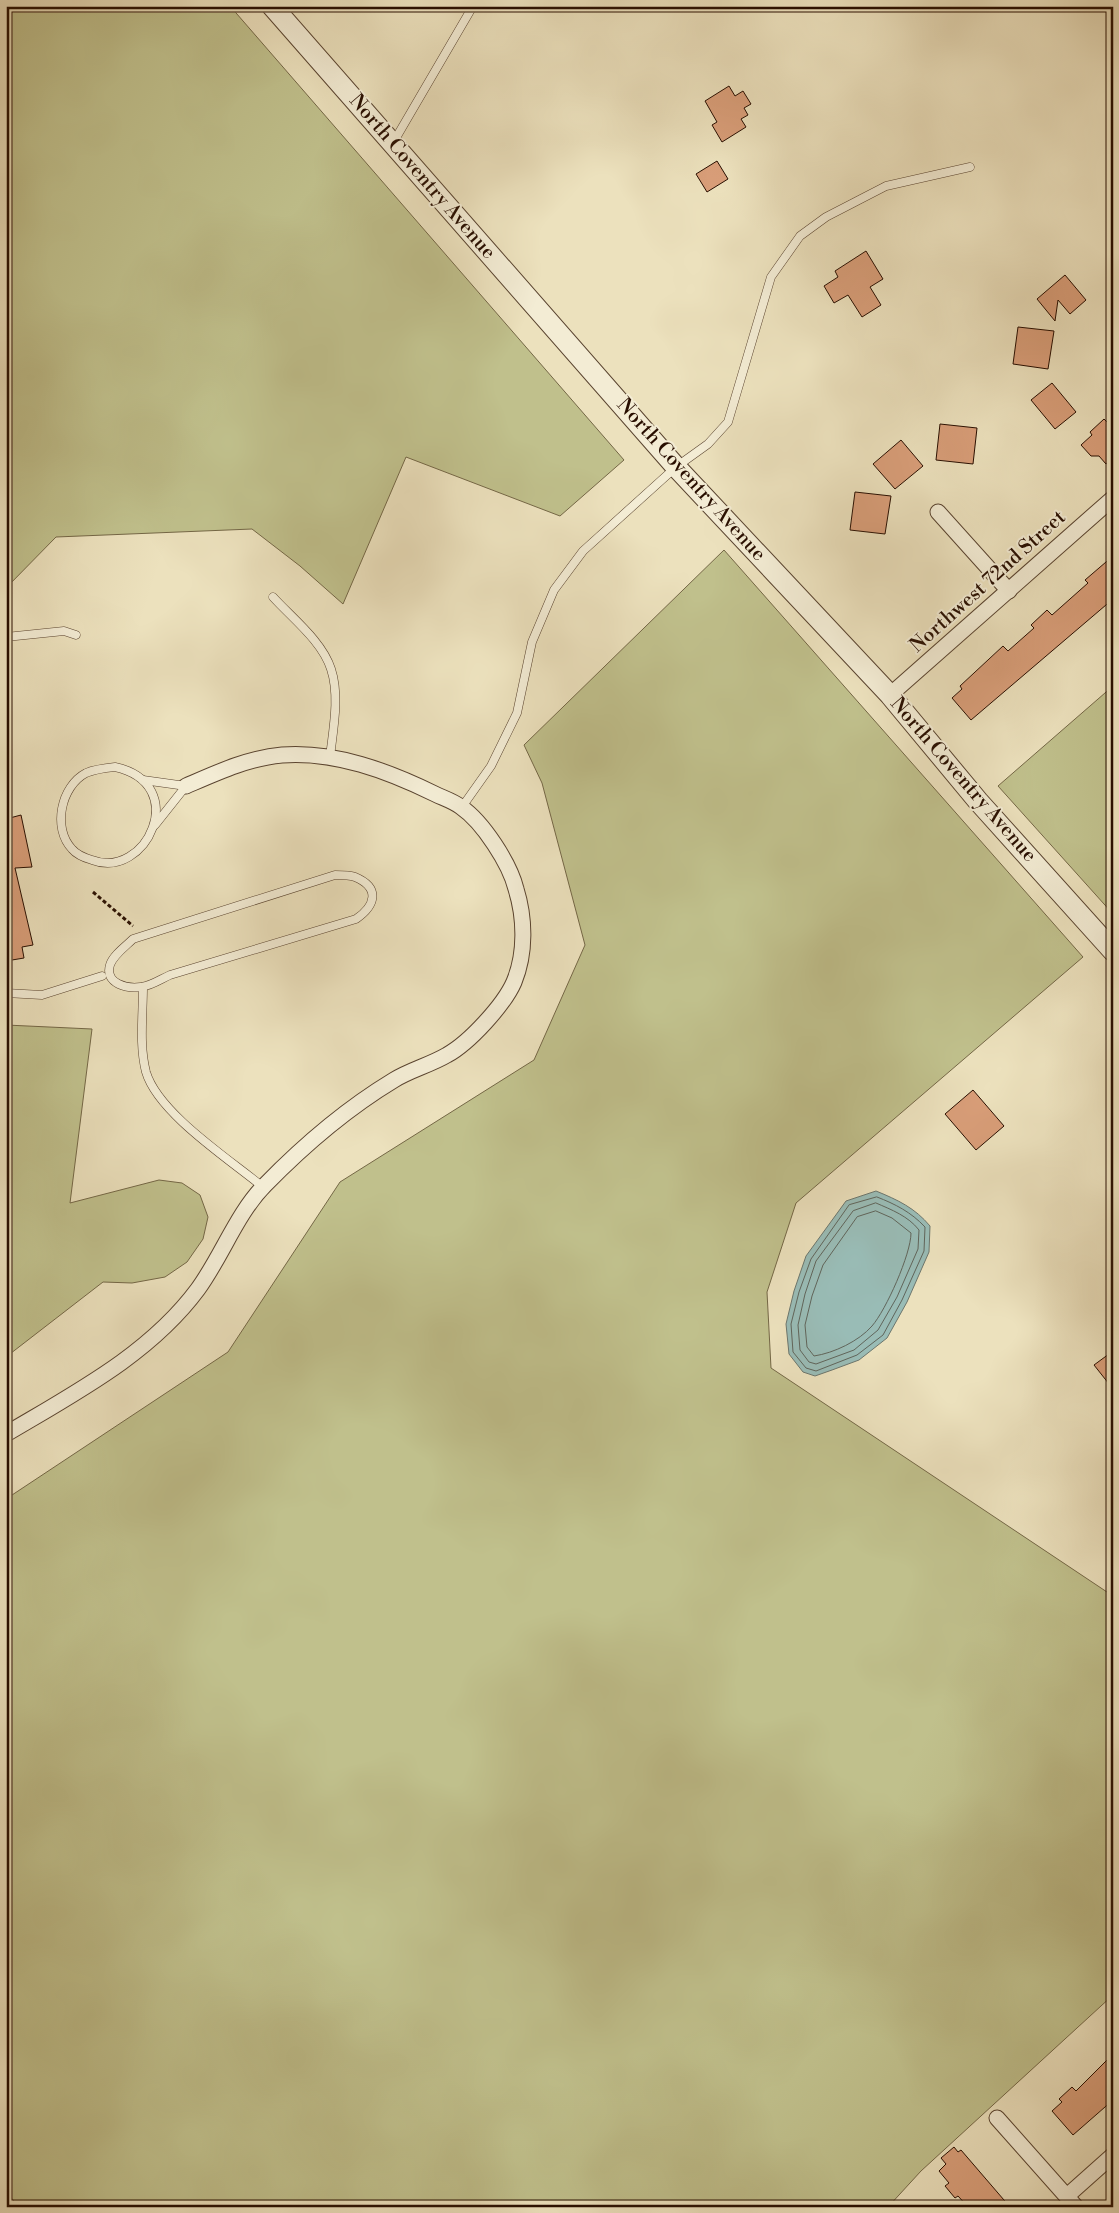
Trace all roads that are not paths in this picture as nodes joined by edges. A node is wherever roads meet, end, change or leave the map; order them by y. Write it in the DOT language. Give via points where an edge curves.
graph roads {
  1 [pos="272,6"];
  2 [pos="473,6"];
  3 [pos="393,143"];
  4 [pos="970,167"];
  5 [pos="676,467"];
  6 [pos="1113,498"];
  7 [pos="938,512"];
  8 [pos="1009,591"];
  9 [pos="273,597"];
  10 [pos="76,634"];
  11 [pos="6,637"];
  12 [pos="890,695"];
  13 [pos="330,757"];
  14 [pos="143,780"];
  15 [pos="186,786"];
  16 [pos="462,807"];
  17 [pos="156,825"];
  18 [pos="1113,951"];
  19 [pos="102,976"];
  20 [pos="142,987"];
  21 [pos="6,993"];
  22 [pos="263,1187"];
  23 [pos="6,1434"];
  24 [pos="997,2118"];
  25 [pos="1113,2155"];
  26 [pos="1071,2201"];
  1 -- 3 [label="street, North Coventry Avenue"];
  2 -- 3 [label="lane"];
  3 -- 5 [label="street, North Coventry Avenue"];
  4 -- 5 [label="lane" via="886,186 826,217 800,236 771,277 728,422 708,444"];
  5 -- 12 [label="street, North Coventry Avenue"];
  5 -- 16 [label="lane" via="583,551 554,590 532,642 517,713 491,766"];
  6 -- 8 [label="street, Northwest 72nd Street"];
  7 -- 8 [label="street"];
  8 -- 12 [label="street, Northwest 72nd Street"];
  9 -- 13 [label="lane" via="325,656 331,670 335,697"];
  10 -- 11 [label="lane" via="64,631"];
  12 -- 18 [label="street, North Coventry Avenue" via="978,801"];
  13 -- 15 [label="street" via="281,756 235,766"];
  13 -- 16 [label="street" via="395,774"];
  14 -- 15 [label="lane"];
  14 -- 17 [label="lane" via="152,792"];
  14 -- 17 [label="lane" via="130,770 115,767 86,773 69,786 63,804 63,833 72,849 98,863 117,861 133,854 147,841"];
  15 -- 17 [label="lane"];
  16 -- 22 [label="street" via="486,833 511,870 522,910 523,940 514,982 484,1025 450,1054 395,1079 331,1123"];
  19 -- 21 [label="lane" via="42,995"];
  20 -- 20 [label="lane" via="170,975 356,919 369,910 372,891 354,876 335,874 133,939 110,964 109,974 115,983 124,987"];
  20 -- 22 [label="lane" via="141,1037 147,1072 163,1104"];
  22 -- 23 [label="street" via="226,1240 199,1288 167,1326 126,1360"];
  24 -- 26 [label="street"];
  25 -- 26 [label="street"];
}
